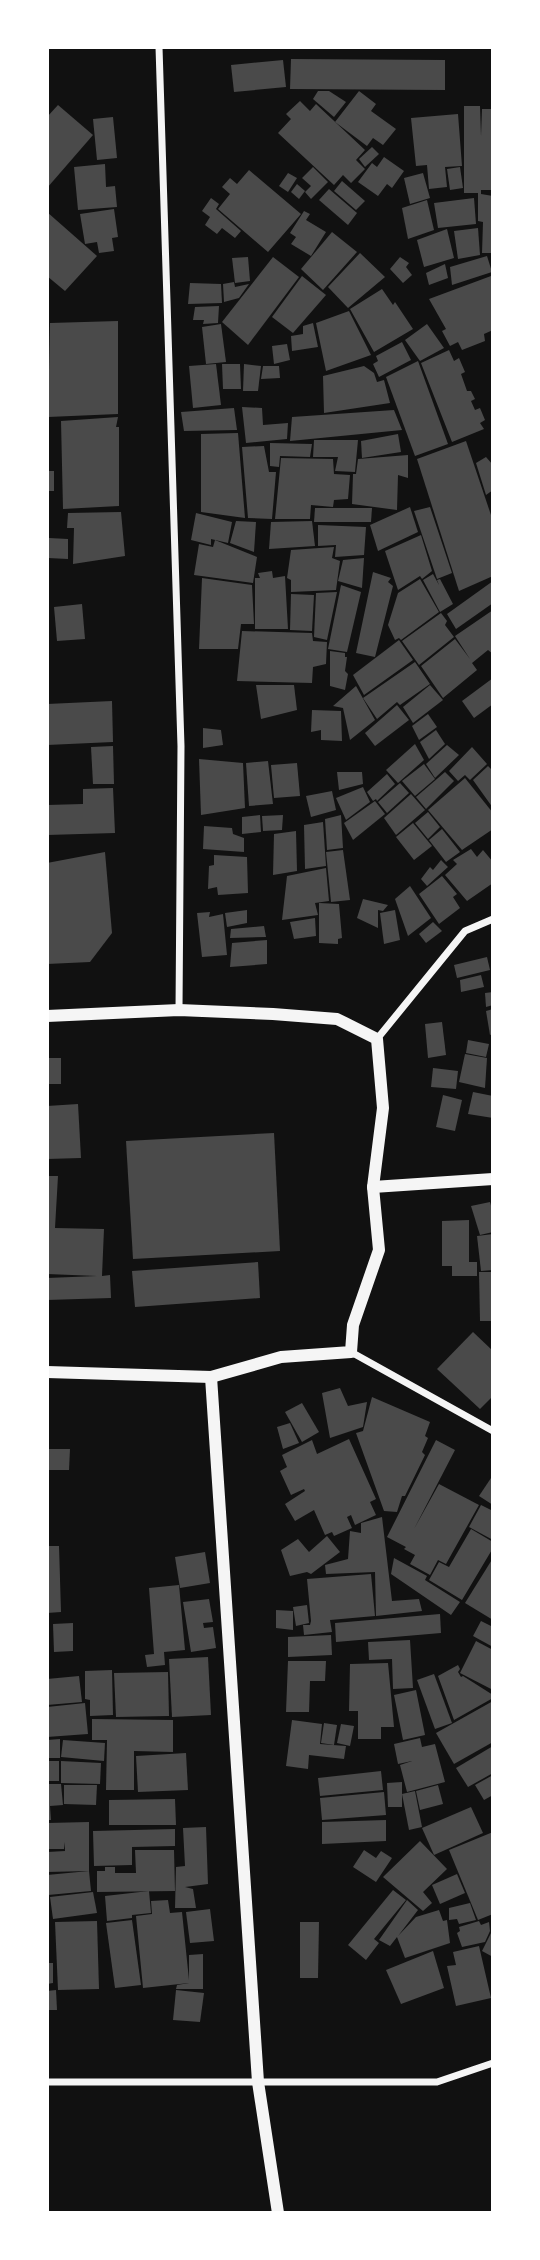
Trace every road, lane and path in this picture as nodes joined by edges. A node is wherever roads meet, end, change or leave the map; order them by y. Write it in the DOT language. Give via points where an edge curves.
graph roads {
  1 [pos="159,47"];
  2 [pos="493,919"];
  3 [pos="179,1010"];
  4 [pos="47,1016"];
  5 [pos="377,1039"];
  6 [pos="493,1179"];
  7 [pos="373,1187"];
  8 [pos="351,1352"];
  9 [pos="47,1372"];
  10 [pos="211,1377"];
  11 [pos="493,1431"];
  12 [pos="493,2063"];
  13 [pos="47,2082"];
  14 [pos="258,2082"];
  15 [pos="278,2213"];
  1 -- 3 [label="street" via="181,746"];
  2 -- 5 [label="street" via="465,930"];
  3 -- 4 [label="street"];
  3 -- 5 [label="street" via="337,1019"];
  5 -- 7 [label="street" via="383,1108"];
  6 -- 7 [label="street"];
  7 -- 8 [label="street" via="379,1250 354,1325"];
  8 -- 10 [label="street" via="281,1357"];
  8 -- 11 [label="street"];
  9 -- 10 [label="street"];
  10 -- 14 [label="street"];
  12 -- 14 [label="street" via="437,2082"];
  13 -- 14 [label="street"];
  14 -- 15 [label="street"];
}
